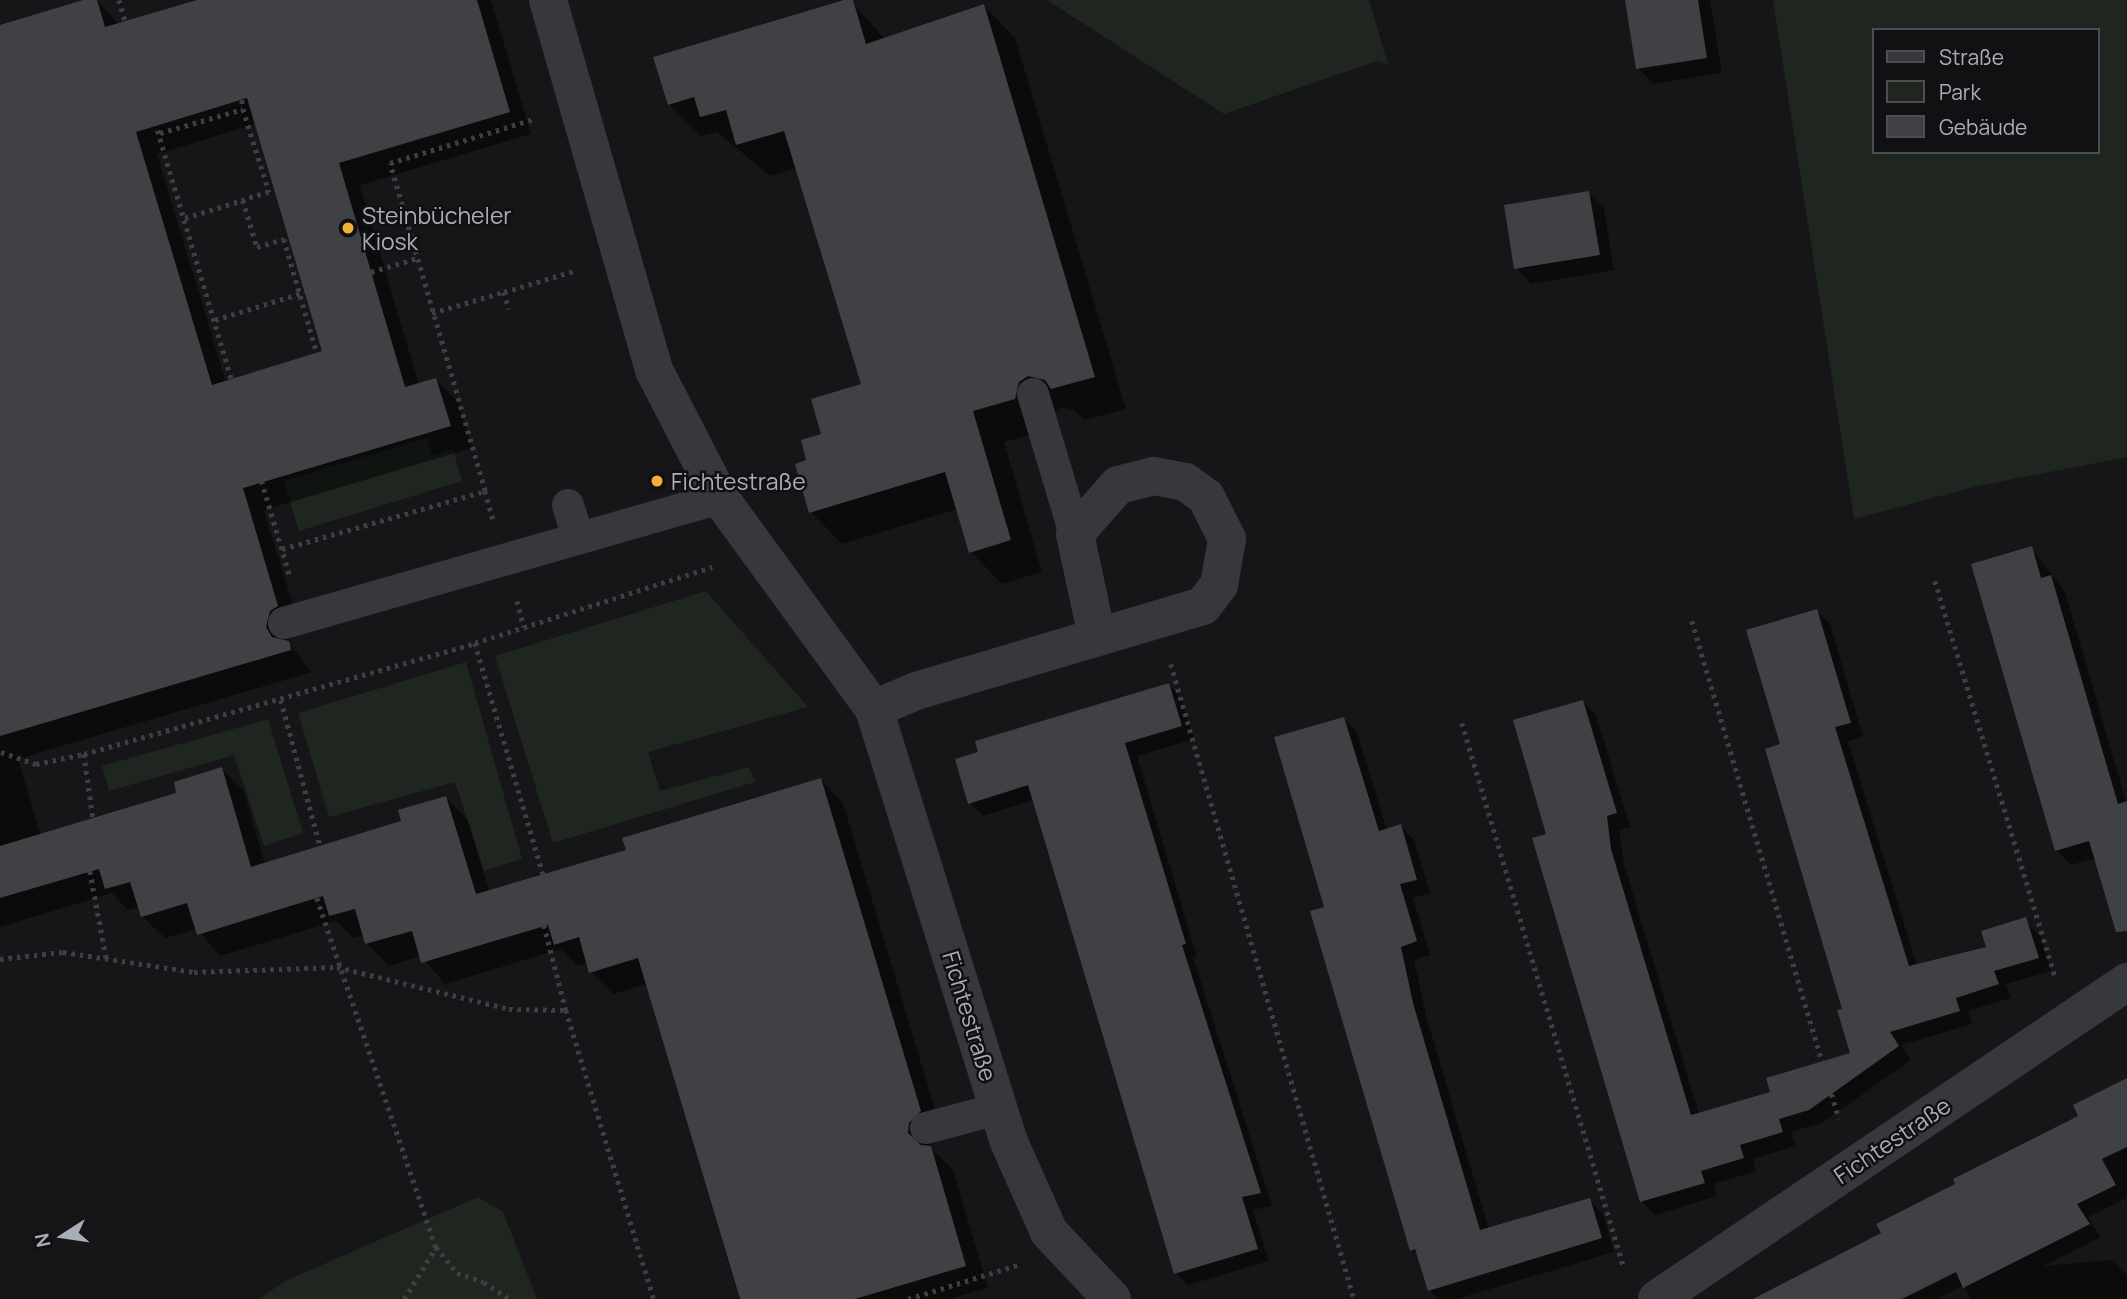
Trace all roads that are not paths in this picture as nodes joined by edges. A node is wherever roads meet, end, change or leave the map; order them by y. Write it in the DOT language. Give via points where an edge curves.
graph roads {
  1 [pos="548,0"];
  2 [pos="1033,394"];
  3 [pos="720,498"];
  4 [pos="568,505"];
  5 [pos="1075,534"];
  6 [pos="578,538"];
  7 [pos="284,623"];
  8 [pos="1097,637"];
  9 [pos="874,709"];
  10 [pos="2127,982"];
  11 [pos="998,1109"];
  12 [pos="926,1128"];
  13 [pos="1112,1299"];
  14 [pos="1657,1299"];
  1 -- 3 [label="street, Fichtestraße" via="655,372"];
  2 -- 5 [label="lane"];
  3 -- 6 [label="lane"];
  3 -- 9 [label="street, Fichtestraße"];
  4 -- 6 [label="lane"];
  5 -- 8 [label="street"];
  5 -- 8 [label="street" via="1118,485 1153,476 1185,482 1206,497 1227,539 1219,585 1203,606"];
  6 -- 7 [label="lane"];
  8 -- 9 [label="street" via="916,691"];
  9 -- 11 [label="street, Fichtestraße"];
  10 -- 14 [label="street, Fichtestraße"];
  11 -- 12 [label="lane"];
  11 -- 13 [label="street, Fichtestraße" via="1049,1232"];
}
